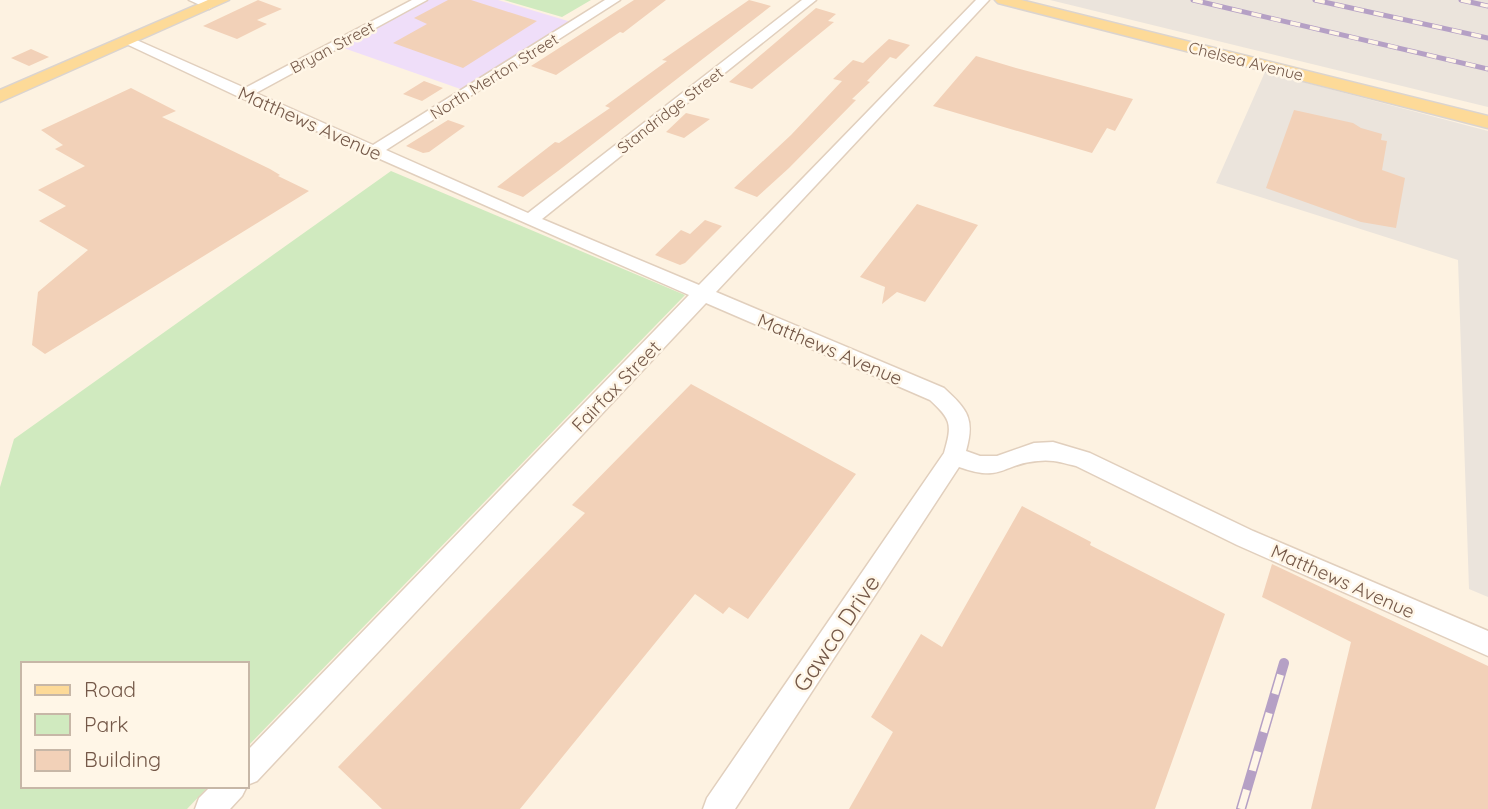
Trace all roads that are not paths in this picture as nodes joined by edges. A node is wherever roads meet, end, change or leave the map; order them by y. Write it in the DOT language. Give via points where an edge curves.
graph roads {
  1 [pos="421,0"];
  2 [pos="614,0"];
  3 [pos="810,0"];
  4 [pos="984,0"];
  5 [pos="1003,0"];
  6 [pos="208,2"];
  7 [pos="127,41"];
  8 [pos="244,94"];
  9 [pos="0,97"];
  10 [pos="1488,122"];
  11 [pos="374,151"];
  12 [pos="530,220"];
  13 [pos="704,294"];
  14 [pos="954,456"];
  15 [pos="1488,644"];
  16 [pos="248,770"];
  17 [pos="230,788"];
  18 [pos="210,809"];
  19 [pos="718,809"];
  1 -- 8 [label="street, Bryan Street"];
  2 -- 11 [label="street, North Merton Street"];
  3 -- 12 [label="street, Standridge Street"];
  4 -- 13 [label="street, Fairfax Street"];
  5 -- 10 [label="main road, Chelsea Avenue"];
  6 -- 7 [label="main road"];
  7 -- 8 [label="street, Matthews Avenue"];
  7 -- 9 [label="main road"];
  8 -- 11 [label="street, Matthews Avenue"];
  11 -- 12 [label="street, Matthews Avenue"];
  12 -- 13 [label="street, Matthews Avenue"];
  13 -- 14 [label="street, Matthews Avenue" via="937,394 956,411 962,426"];
  13 -- 16 [label="street, Fairfax Street"];
  14 -- 15 [label="street, Matthews Avenue" via="980,465 997,465 1034,452 1054,451 1082,459 1245,538"];
  14 -- 19 [label="street, Gawco Drive"];
  17 -- 18 [label="street"];
}
